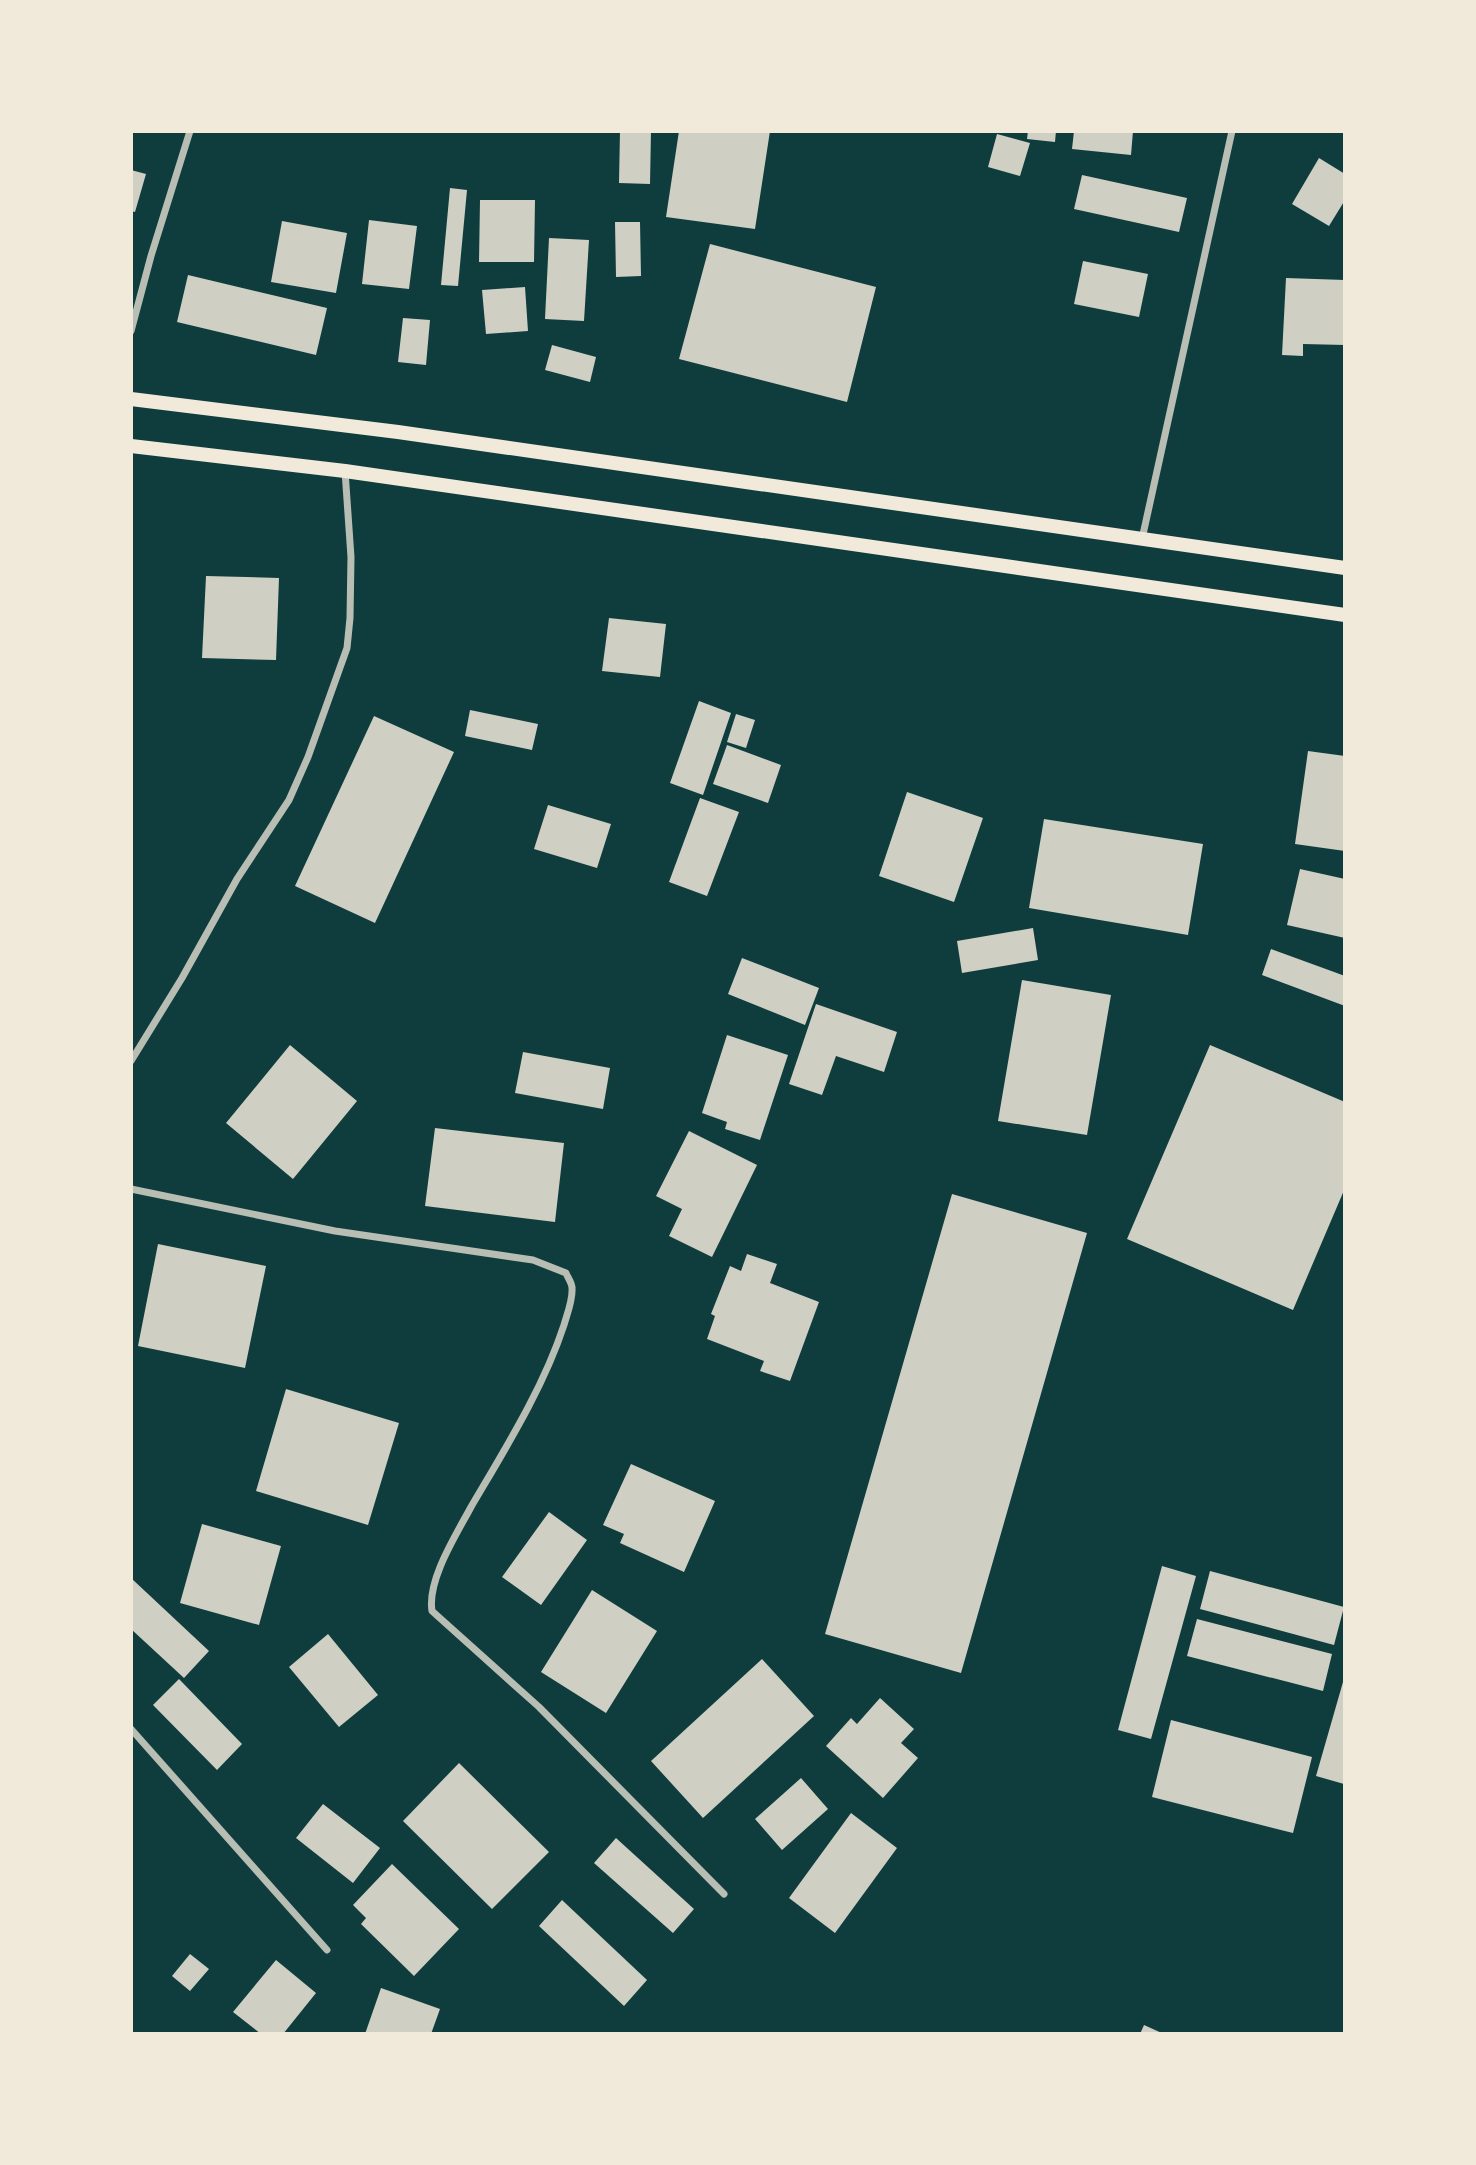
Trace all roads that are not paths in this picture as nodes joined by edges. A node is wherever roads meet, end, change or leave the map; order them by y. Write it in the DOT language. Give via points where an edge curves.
graph roads {
  1 [pos="190,131"];
  2 [pos="1232,131"];
  3 [pos="131,331"];
  4 [pos="131,399"];
  5 [pos="131,446"];
  6 [pos="345,471"];
  7 [pos="1142,539"];
  8 [pos="1345,568"];
  9 [pos="1345,615"];
  10 [pos="131,1061"];
  11 [pos="131,1189"];
  12 [pos="131,1729"];
  13 [pos="724,1894"];
  14 [pos="327,1950"];
  1 -- 3 [label="street"];
  2 -- 7 [label="street"];
  4 -- 7 [label="main road" via="398,432"];
  5 -- 6 [label="main road"];
  6 -- 9 [label="main road"];
  6 -- 10 [label="street" via="351,557 348,638 308,757 289,800 236,879"];
  7 -- 8 [label="main road"];
  11 -- 13 [label="street" via="335,1231 533,1261 566,1273 572,1287 556,1347 457,1533 432,1588 432,1611 539,1707"];
  12 -- 14 [label="street"];
}
